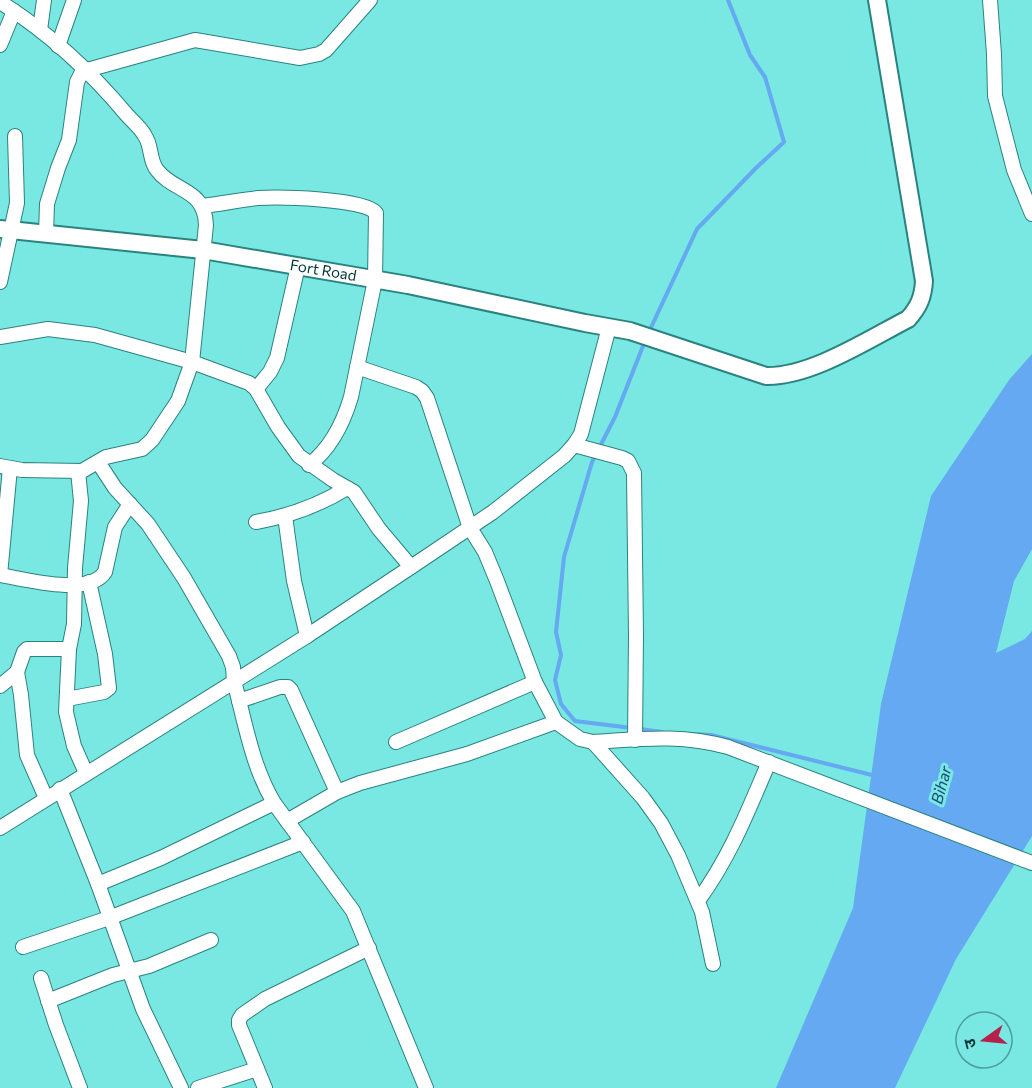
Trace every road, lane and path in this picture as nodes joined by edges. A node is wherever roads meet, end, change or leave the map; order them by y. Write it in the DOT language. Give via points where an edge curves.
graph roads {
  1 [pos="44,0"];
  2 [pos="74,0"];
  3 [pos="370,0"];
  4 [pos="877,0"];
  5 [pos="990,0"];
  6 [pos="0,2"];
  7 [pos="14,11"];
  8 [pos="40,30"];
  9 [pos="0,45"];
  10 [pos="58,46"];
  11 [pos="87,70"];
  12 [pos="15,136"];
  13 [pos="202,206"];
  14 [pos="1032,214"];
  15 [pos="5,229"];
  16 [pos="46,234"];
  17 [pos="203,250"];
  18 [pos="298,266"];
  19 [pos="375,280"];
  20 [pos="0,282"];
  21 [pos="609,327"];
  22 [pos="0,337"];
  23 [pos="192,362"];
  24 [pos="357,367"];
  25 [pos="256,389"];
  26 [pos="574,445"];
  27 [pos="98,462"];
  28 [pos="309,465"];
  29 [pos="5,467"];
  30 [pos="78,471"];
  31 [pos="347,488"];
  32 [pos="130,504"];
  33 [pos="285,516"];
  34 [pos="256,522"];
  35 [pos="470,528"];
  36 [pos="411,567"];
  37 [pos="0,575"];
  38 [pos="89,582"];
  39 [pos="75,586"];
  40 [pos="307,636"];
  41 [pos="69,649"];
  42 [pos="17,672"];
  43 [pos="234,681"];
  44 [pos="535,682"];
  45 [pos="0,686"];
  46 [pos="67,699"];
  47 [pos="239,701"];
  48 [pos="556,722"];
  49 [pos="634,740"];
  50 [pos="396,742"];
  51 [pos="592,742"];
  52 [pos="769,762"];
  53 [pos="86,773"];
  54 [pos="60,789"];
  55 [pos="337,792"];
  56 [pos="46,798"];
  57 [pos="274,803"];
  58 [pos="287,821"];
  59 [pos="0,828"];
  60 [pos="303,842"];
  61 [pos="1029,862"];
  62 [pos="98,884"];
  63 [pos="698,901"];
  64 [pos="109,918"];
  65 [pos="211,940"];
  66 [pos="23,947"];
  67 [pos="369,948"];
  68 [pos="713,963"];
  69 [pos="129,970"];
  70 [pos="41,978"];
  71 [pos="48,1000"];
  72 [pos="257,1069"];
  73 [pos="80,1088"];
  74 [pos="181,1088"];
  75 [pos="198,1088"];
  76 [pos="265,1088"];
  77 [pos="426,1088"];
  1 -- 8 [label="street"];
  2 -- 10 [label="street"];
  3 -- 11 [label="street" via="326,50 311,57 195,40"];
  4 -- 21 [label="main road, Fort Road" via="924,281 923,296 916,310 908,319 841,355 778,376"];
  5 -- 14 [label="street" via="995,96 1014,170"];
  6 -- 7 [label="street"];
  7 -- 8 [label="street"];
  7 -- 9 [label="street"];
  8 -- 10 [label="street"];
  10 -- 11 [label="street"];
  11 -- 13 [label="street" via="145,136 159,173"];
  11 -- 16 [label="street" via="77,82 69,140 47,204"];
  12 -- 15 [label="street" via="17,203"];
  13 -- 17 [label="street" via="206,225"];
  13 -- 19 [label="street" via="288,198 361,205 374,210"];
  15 -- 16 [label="main road, Fort Road"];
  15 -- 20 [label="street"];
  16 -- 17 [label="main road, Fort Road"];
  17 -- 18 [label="main road, Fort Road"];
  17 -- 23 [label="street"];
  18 -- 19 [label="main road, Fort Road"];
  18 -- 25 [label="street" via="277,358"];
  19 -- 21 [label="main road, Fort Road"];
  19 -- 24 [label="street"];
  21 -- 26 [label="street"];
  22 -- 23 [label="street" via="57,330 108,338"];
  23 -- 25 [label="street"];
  23 -- 27 [label="street" via="178,401 147,446"];
  24 -- 28 [label="street" via="345,416 330,444"];
  24 -- 35 [label="street" via="422,391 435,417"];
  25 -- 28 [label="street" via="291,447"];
  26 -- 35 [label="street"];
  26 -- 49 [label="street" via="622,458 634,473"];
  27 -- 30 [label="street"];
  27 -- 32 [label="street"];
  28 -- 31 [label="street"];
  29 -- 30 [label="street"];
  29 -- 37 [label="street"];
  30 -- 39 [label="street" via="81,501"];
  31 -- 33 [label="street" via="313,507"];
  31 -- 36 [label="street"];
  32 -- 38 [label="street" via="115,527 105,572"];
  32 -- 43 [label="street" via="184,578 232,662"];
  33 -- 34 [label="street"];
  33 -- 40 [label="street"];
  35 -- 36 [label="street"];
  35 -- 44 [label="street" via="497,581"];
  36 -- 40 [label="street"];
  37 -- 39 [label="street"];
  38 -- 39 [label="street"];
  38 -- 46 [label="street" via="109,688"];
  39 -- 41 [label="street"];
  40 -- 43 [label="street"];
  41 -- 42 [label="street" via="27,649"];
  41 -- 46 [label="street"];
  42 -- 45 [label="street"];
  42 -- 56 [label="street" via="27,755"];
  43 -- 47 [label="street"];
  43 -- 53 [label="street"];
  44 -- 48 [label="street"];
  44 -- 50 [label="street"];
  46 -- 53 [label="street" via="70,735"];
  47 -- 55 [label="street" via="284,686 291,690"];
  47 -- 57 [label="street" via="256,766"];
  48 -- 51 [label="street" via="580,739"];
  48 -- 55 [label="street" via="468,754"];
  49 -- 51 [label="street"];
  49 -- 52 [label="street" via="705,741"];
  51 -- 63 [label="street" via="661,823"];
  52 -- 61 [label="street"];
  52 -- 63 [label="street" via="733,846"];
  53 -- 54 [label="street"];
  54 -- 56 [label="street"];
  54 -- 62 [label="street"];
  55 -- 58 [label="street"];
  56 -- 59 [label="street"];
  57 -- 58 [label="street"];
  57 -- 62 [label="street"];
  58 -- 60 [label="street"];
  60 -- 64 [label="street"];
  60 -- 67 [label="street" via="353,911"];
  62 -- 64 [label="street"];
  63 -- 68 [label="street"];
  64 -- 66 [label="street"];
  64 -- 69 [label="street"];
  65 -- 69 [label="street" via="149,966"];
  67 -- 72 [label="street" via="242,1014 239,1025"];
  67 -- 77 [label="street"];
  69 -- 71 [label="street"];
  69 -- 74 [label="street" via="143,1010"];
  70 -- 71 [label="street"];
  71 -- 73 [label="street"];
  72 -- 75 [label="street"];
  72 -- 76 [label="street"];
}
